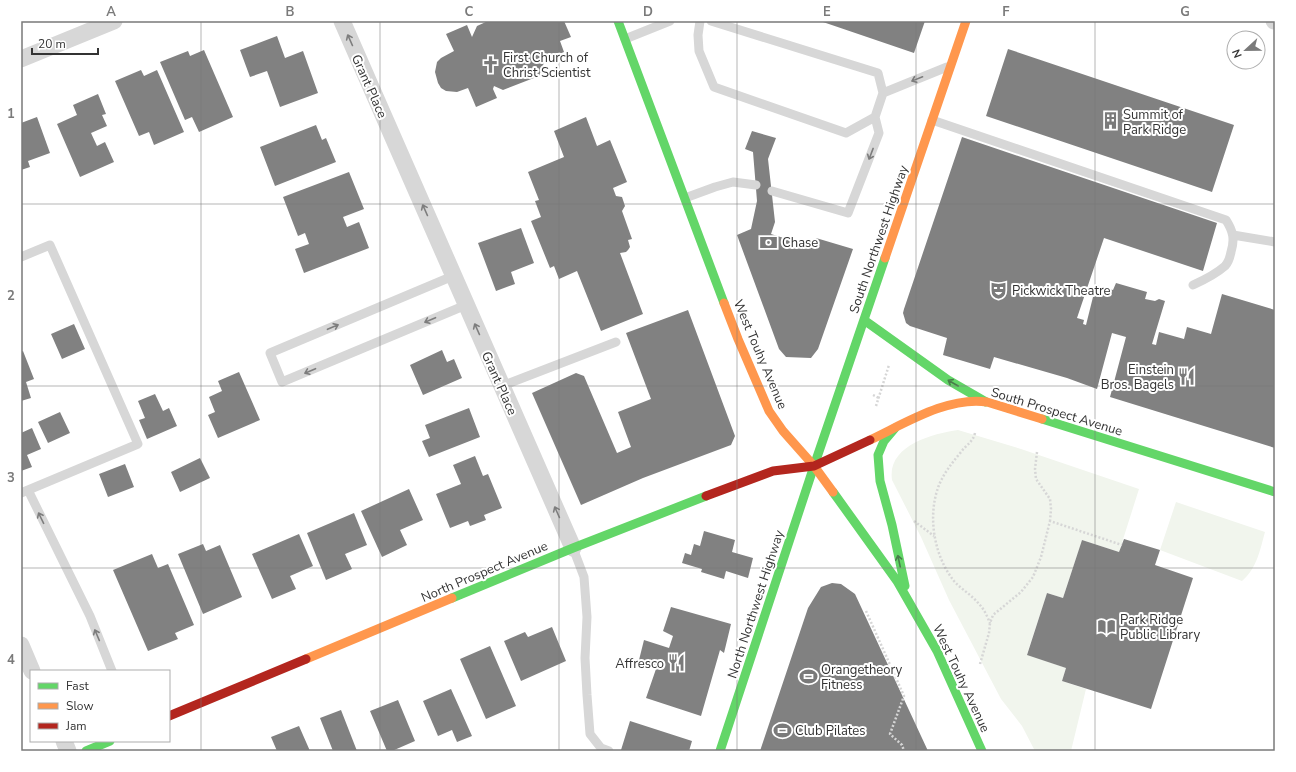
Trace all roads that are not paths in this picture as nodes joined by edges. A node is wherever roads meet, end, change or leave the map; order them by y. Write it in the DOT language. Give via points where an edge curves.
graph roads {
  1 [pos="114,21"];
  2 [pos="342,21"];
  3 [pos="618,21"];
  4 [pos="670,21"];
  5 [pos="700,21"];
  6 [pos="711,21"];
  7 [pos="966,21"];
  8 [pos="624,39"];
  9 [pos="21,59"];
  10 [pos="951,66"];
  11 [pos="884,93"];
  12 [pos="875,117"];
  13 [pos="932,120"];
  14 [pos="756,185"];
  15 [pos="772,191"];
  16 [pos="685,198"];
  17 [pos="1233,235"];
  18 [pos="1275,242"];
  19 [pos="21,257"];
  20 [pos="453,276"];
  21 [pos="1193,286"];
  22 [pos="466,305"];
  23 [pos="864,320"];
  24 [pos="616,342"];
  25 [pos="502,386"];
  26 [pos="987,402"];
  27 [pos="895,428"];
  28 [pos="814,466"];
  29 [pos="24,491"];
  30 [pos="1275,492"];
  31 [pos="573,548"];
  32 [pos="907,599"];
  33 [pos="21,645"];
  34 [pos="32,670"];
  35 [pos="112,670"];
  36 [pos="170,716"];
  37 [pos="108,742"];
  38 [pos="86,751"];
  39 [pos="609,751"];
  40 [pos="720,751"];
  41 [pos="982,751"];
  1 -- 9 [label="street"];
  20 -- 2 [label="street, Grant Place, one-way"];
  3 -- 8 [label="main road, West Touhy Avenue"];
  4 -- 8 [label="lane"];
  5 -- 12 [label="lane" via="699,51 714,87 846,133"];
  6 -- 11 [label="lane" via="878,73"];
  7 -- 10 [label="main road, South Northwest Highway"];
  8 -- 16 [label="main road, West Touhy Avenue"];
  10 -- 11 [label="lane, one-way"];
  10 -- 13 [label="main road, South Northwest Highway"];
  11 -- 12 [label="lane"];
  12 -- 15 [label="lane, one-way" via="879,133 848,213"];
  13 -- 17 [label="lane" via="1226,220"];
  13 -- 23 [label="main road, South Northwest Highway"];
  14 -- 16 [label="lane" via="733,182"];
  16 -- 28 [label="main road, West Touhy Avenue" via="738,339 769,411"];
  17 -- 18 [label="lane"];
  17 -- 21 [label="lane" via="1234,242 1226,265"];
  19 -- 29 [label="lane" via="50,245 138,444"];
  20 -- 22 [label="street, Grant Place"];
  22 -- 20 [label="lane, one-way" via="282,382 270,353"];
  25 -- 22 [label="street, Grant Place, one-way"];
  26 -- 23 [label="main road, one-way" via="948,380"];
  23 -- 28 [label="main road, South Northwest Highway"];
  24 -- 25 [label="lane"];
  31 -- 25 [label="street, Grant Place, one-way"];
  26 -- 27 [label="main road, South Prospect Avenue" via="955,403"];
  26 -- 30 [label="main road, South Prospect Avenue"];
  27 -- 28 [label="main road, South Prospect Avenue"];
  32 -- 27 [label="main road, one-way" via="892,524 880,481 878,456 884,441"];
  28 -- 31 [label="main road, North Prospect Avenue" via="773,471"];
  28 -- 32 [label="main road, West Touhy Avenue" via="897,581"];
  28 -- 40 [label="main road, North Northwest Highway"];
  35 -- 29 [label="lane, one-way" via="90,616"];
  31 -- 36 [label="main road, North Prospect Avenue"];
  31 -- 39 [label="lane, Grant Place" via="584,577 587,617 585,658 590,734 601,748"];
  32 -- 41 [label="main road, West Touhy Avenue" via="937,651"];
  33 -- 34 [label="street"];
  37 -- 38 [label="main road"];
}
